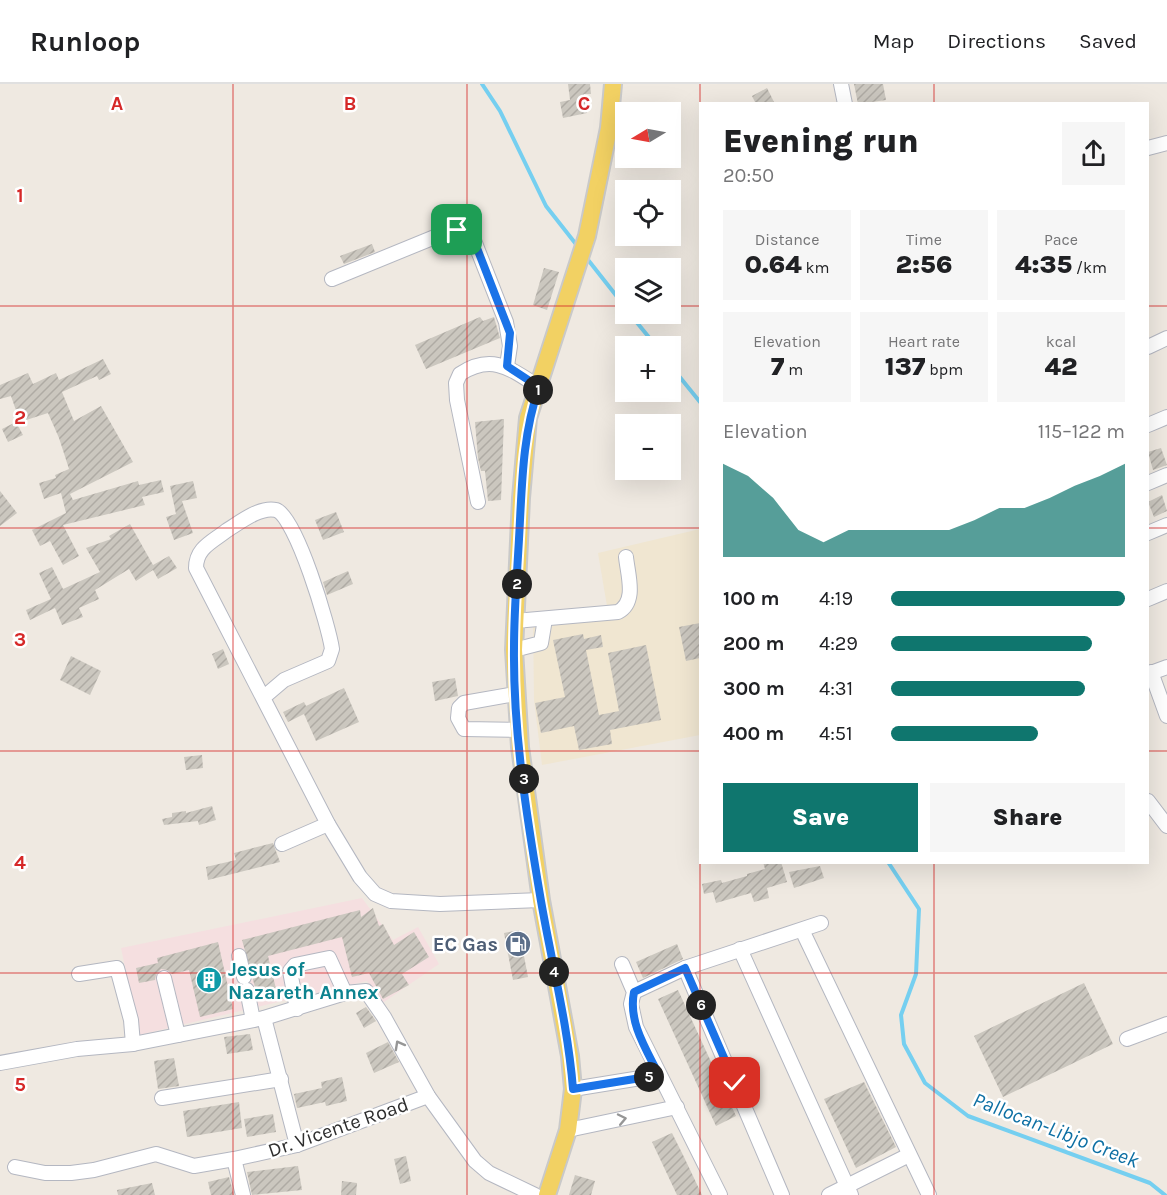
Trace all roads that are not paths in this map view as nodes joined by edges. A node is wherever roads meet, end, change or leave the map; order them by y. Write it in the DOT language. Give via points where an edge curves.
graph roads {
  1 [pos="613,84"];
  2 [pos="841,84"];
  3 [pos="845,102"];
  4 [pos="1167,143"];
  5 [pos="1149,148"];
  6 [pos="332,279"];
  7 [pos="1167,338"];
  8 [pos="1149,347"];
  9 [pos="507,366"];
  10 [pos="539,387"];
  11 [pos="1167,417"];
  12 [pos="1149,425"];
  13 [pos="1167,475"];
  14 [pos="1149,483"];
  15 [pos="478,502"];
  16 [pos="1167,525"];
  17 [pos="1149,533"];
  18 [pos="626,557"];
  19 [pos="1167,591"];
  20 [pos="1149,597"];
  21 [pos="545,619"];
  22 [pos="514,621"];
  23 [pos="514,650"];
  24 [pos="1167,667"];
  25 [pos="1149,673"];
  26 [pos="515,694"];
  27 [pos="264,698"];
  28 [pos="1167,716"];
  29 [pos="518,730"];
  30 [pos="1149,802"];
  31 [pos="328,824"];
  32 [pos="1167,826"];
  33 [pos="282,844"];
  34 [pos="541,900"];
  35 [pos="821,923"];
  36 [pos="802,930"];
  37 [pos="740,949"];
  38 [pos="239,957"];
  39 [pos="622,964"];
  40 [pos="685,968"];
  41 [pos="79,974"];
  42 [pos="164,978"];
  43 [pos="634,992"];
  44 [pos="345,993"];
  45 [pos="297,1009"];
  46 [pos="258,1019"];
  47 [pos="1167,1024"];
  48 [pos="178,1035"];
  49 [pos="1127,1040"];
  50 [pos="133,1044"];
  51 [pos="0,1063"];
  52 [pos="659,1075"];
  53 [pos="281,1079"];
  54 [pos="573,1089"];
  55 [pos="428,1096"];
  56 [pos="162,1098"];
  57 [pos="676,1107"];
  58 [pos="568,1130"];
  59 [pos="297,1145"];
  60 [pos="909,1155"];
  61 [pos="234,1159"];
  62 [pos="15,1167"];
  63 [pos="849,1191"];
  64 [pos="243,1195"];
  65 [pos="535,1195"];
  66 [pos="547,1195"];
  67 [pos="720,1195"];
  68 [pos="782,1195"];
  69 [pos="829,1195"];
  70 [pos="929,1195"];
  1 -- 10 [label="main road" via="609,128 587,236"];
  2 -- 3 [label="street"];
  4 -- 5 [label="street"];
  6 -- 9 [label="street" via="447,232 465,231 475,243 506,322 510,346"];
  7 -- 8 [label="street"];
  9 -- 10 [label="street"];
  9 -- 15 [label="street" via="471,366 456,383"];
  10 -- 22 [label="main road" via="528,418 524,449"];
  11 -- 12 [label="street"];
  13 -- 14 [label="street"];
  16 -- 17 [label="street"];
  18 -- 21 [label="street" via="630,598 624,609"];
  19 -- 20 [label="street"];
  21 -- 22 [label="street"];
  21 -- 23 [label="street" via="541,643"];
  22 -- 23 [label="main road"];
  23 -- 26 [label="main road"];
  24 -- 25 [label="street"];
  25 -- 28 [label="street"];
  26 -- 29 [label="main road"];
  26 -- 29 [label="street" via="464,703 458,718 464,729"];
  27 -- 27 [label="street" via="198,576 196,559 200,551 243,520 276,510 289,521 298,540 332,649 328,661 284,680"];
  27 -- 31 [label="street"];
  29 -- 34 [label="main road"];
  30 -- 32 [label="street"];
  31 -- 33 [label="street"];
  31 -- 34 [label="street" via="360,877 375,894 391,901 451,904"];
  34 -- 54 [label="main road"];
  35 -- 36 [label="street"];
  36 -- 37 [label="street"];
  36 -- 60 [label="street"];
  37 -- 40 [label="street"];
  37 -- 63 [label="street"];
  38 -- 46 [label="street"];
  39 -- 43 [label="street"];
  40 -- 43 [label="street"];
  40 -- 68 [label="street"];
  41 -- 50 [label="street" via="117,968"];
  42 -- 48 [label="street"];
  43 -- 52 [label="street" via="631,1004 636,1027"];
  44 -- 45 [label="street"];
  44 -- 45 [label="street" via="329,958 295,964 290,971"];
  55 -- 44 [label="street, one-way" via="370,995 361,990"];
  45 -- 46 [label="street"];
  46 -- 48 [label="street"];
  46 -- 53 [label="street"];
  47 -- 49 [label="street"];
  48 -- 50 [label="street"];
  50 -- 51 [label="street"];
  52 -- 54 [label="street"];
  52 -- 57 [label="street"];
  53 -- 56 [label="street"];
  53 -- 59 [label="street"];
  54 -- 58 [label="main road"];
  55 -- 59 [label="street, Dr. Vicente Road"];
  55 -- 65 [label="street" via="475,1161 489,1173"];
  58 -- 57 [label="street, one-way"];
  57 -- 67 [label="street"];
  58 -- 66 [label="main road"];
  59 -- 61 [label="street, Dr. Vicente Road"];
  60 -- 63 [label="street"];
  60 -- 70 [label="street"];
  61 -- 62 [label="street, Dr. Vicente Road" via="194,1166 165,1155 143,1156 70,1173"];
  61 -- 64 [label="street"];
  63 -- 69 [label="street"];
}
